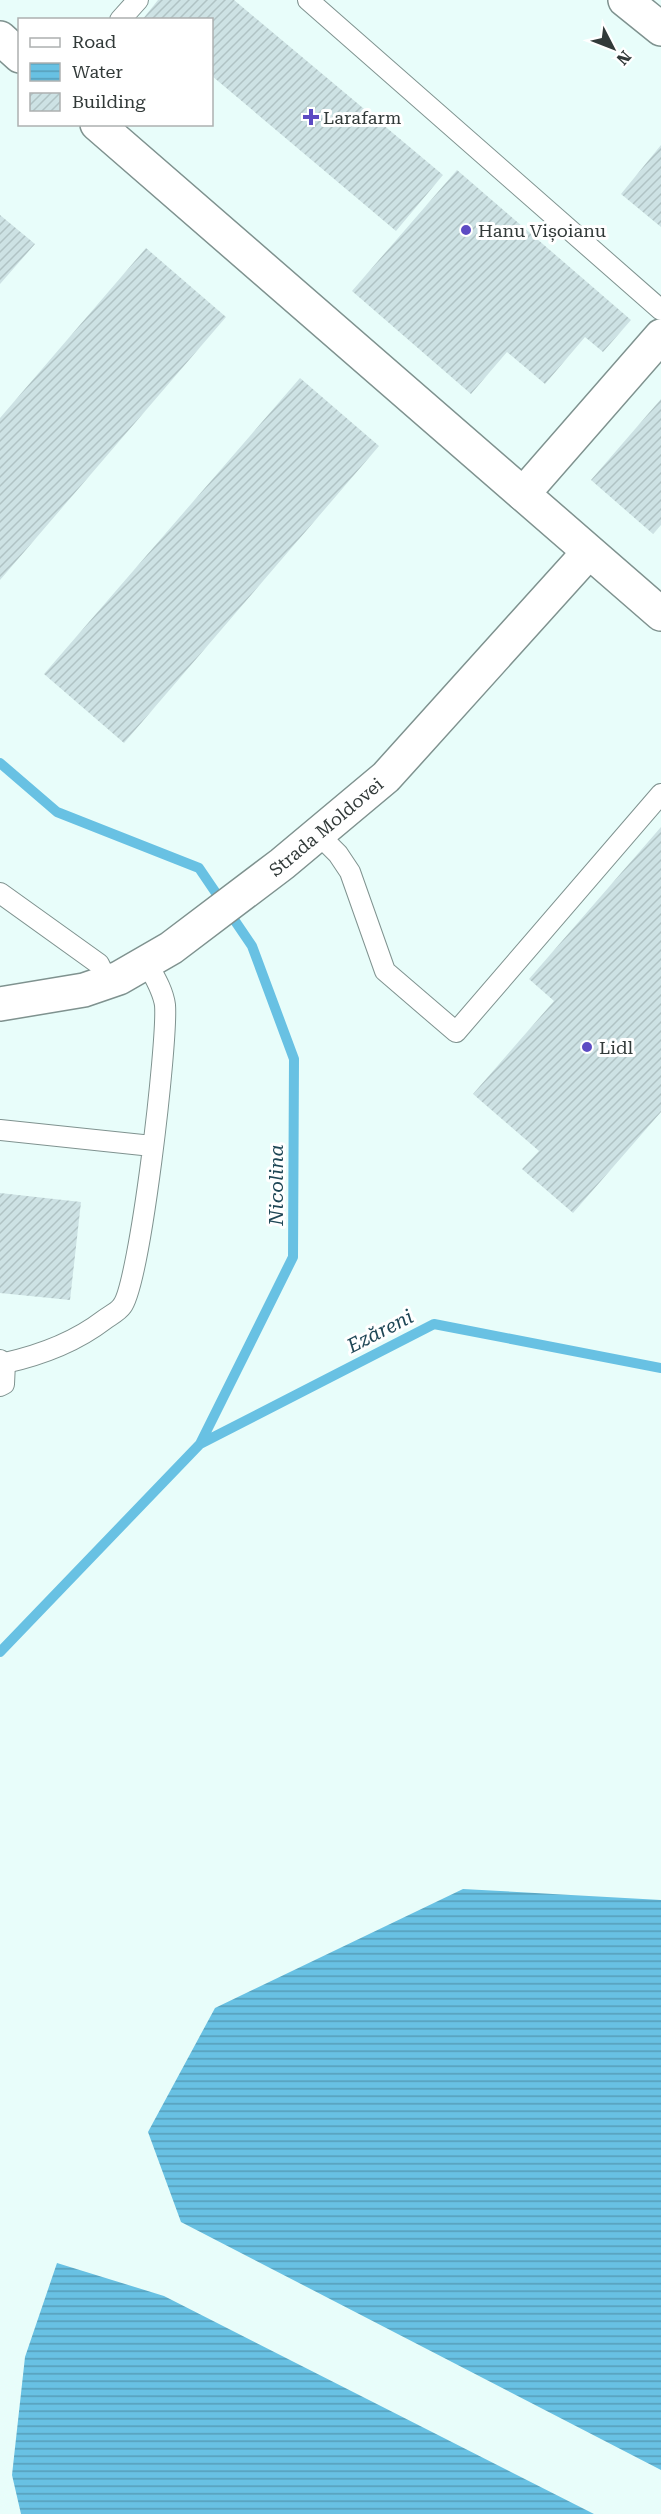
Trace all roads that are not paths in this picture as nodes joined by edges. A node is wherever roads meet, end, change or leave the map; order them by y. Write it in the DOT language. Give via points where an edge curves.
graph roads {
  1 [pos="138,0"];
  2 [pos="308,0"];
  3 [pos="625,0"];
  4 [pos="122,18"];
  5 [pos="661,29"];
  6 [pos="0,38"];
  7 [pos="18,54"];
  8 [pos="100,126"];
  9 [pos="661,310"];
  10 [pos="661,336"];
  11 [pos="523,494"];
  12 [pos="588,553"];
  13 [pos="661,614"];
  14 [pos="661,794"];
  15 [pos="319,835"];
  16 [pos="0,892"];
  17 [pos="159,956"];
  18 [pos="108,983"];
  19 [pos="0,1004"];
  20 [pos="0,1130"];
  21 [pos="152,1146"];
  22 [pos="2,1362"];
  23 [pos="0,1386"];
  1 -- 4 [label="lane"];
  2 -- 9 [label="lane"];
  3 -- 5 [label="street"];
  6 -- 7 [label="street"];
  8 -- 11 [label="street"];
  10 -- 11 [label="street"];
  11 -- 12 [label="street"];
  12 -- 13 [label="street"];
  12 -- 15 [label="street, Strada Moldovei" via="386,777"];
  14 -- 15 [label="lane" via="456,1032 385,971 350,872"];
  15 -- 17 [label="street, Strada Moldovei"];
  16 -- 18 [label="lane" via="99,964"];
  17 -- 18 [label="street, Strada Moldovei"];
  17 -- 21 [label="lane" via="158,984 165,1004"];
  18 -- 19 [label="street, Strada Moldovei"];
  20 -- 21 [label="lane"];
  21 -- 22 [label="lane" via="138,1253 123,1306 87,1333 41,1356"];
  22 -- 23 [label="lane" via="4,1384"];
}
